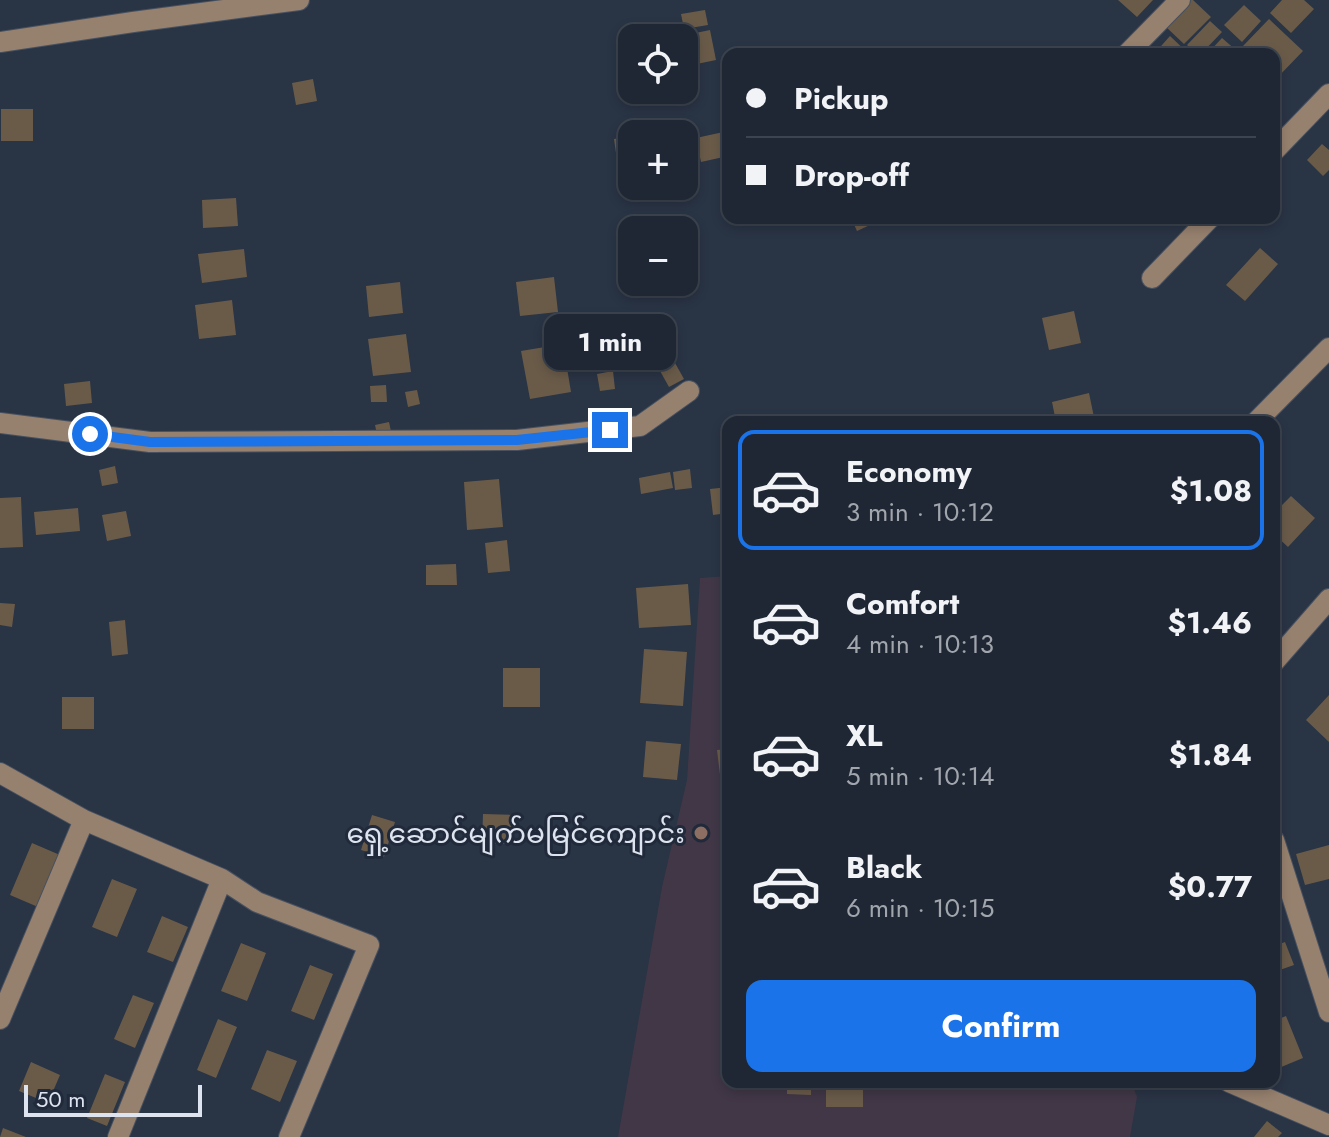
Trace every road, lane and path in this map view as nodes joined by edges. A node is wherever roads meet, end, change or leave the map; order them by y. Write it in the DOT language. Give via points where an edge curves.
graph roads {
  1 [pos="299,0"];
  2 [pos="1180,0"];
  3 [pos="0,42"];
  4 [pos="1133,48"];
  5 [pos="1329,94"];
  6 [pos="1280,145"];
  7 [pos="1204,224"];
  8 [pos="1152,278"];
  9 [pos="1329,348"];
  10 [pos="689,391"];
  11 [pos="1262,416"];
  12 [pos="0,423"];
  13 [pos="1329,599"];
  14 [pos="1280,655"];
  15 [pos="0,773"];
  16 [pos="84,820"];
  17 [pos="1280,859"];
  18 [pos="222,879"];
  19 [pos="1329,1012"];
  20 [pos="0,1019"];
  21 [pos="1243,1088"];
  22 [pos="1329,1125"];
  23 [pos="118,1137"];
  24 [pos="289,1137"];
  1 -- 3 [label="street"];
  2 -- 4 [label="street"];
  5 -- 6 [label="street"];
  7 -- 8 [label="street"];
  9 -- 11 [label="street"];
  10 -- 12 [label="street" via="640,426 517,440 150,442"];
  13 -- 14 [label="street"];
  15 -- 16 [label="street"];
  16 -- 18 [label="street"];
  16 -- 20 [label="street"];
  17 -- 19 [label="street"];
  18 -- 23 [label="street"];
  18 -- 24 [label="street" via="257,902 369,945"];
  21 -- 22 [label="street"];
}
